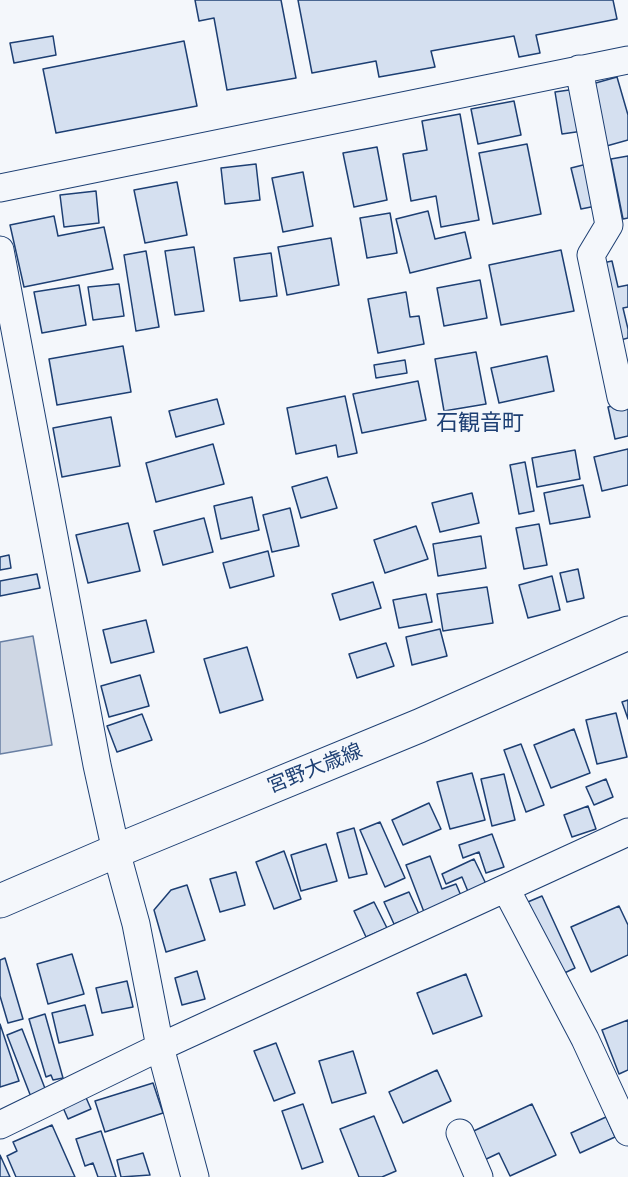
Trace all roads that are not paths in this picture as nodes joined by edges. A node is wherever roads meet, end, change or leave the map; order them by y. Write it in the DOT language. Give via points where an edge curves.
graph roads {
  1 [pos="628,60"];
  2 [pos="579,69"];
  3 [pos="0,188"];
  4 [pos="0,250"];
  5 [pos="621,397"];
  6 [pos="628,633"];
  7 [pos="628,832"];
  8 [pos="117,851"];
  9 [pos="506,889"];
  10 [pos="0,901"];
  11 [pos="160,1047"];
  12 [pos="0,1125"];
  13 [pos="628,1132"];
  14 [pos="460,1133"];
  15 [pos="195,1177"];
  16 [pos="479,1177"];
  1 -- 2 [label="street"];
  2 -- 3 [label="street"];
  2 -- 5 [label="street" via="609,225 591,255"];
  4 -- 8 [label="street" via="94,753"];
  6 -- 8 [label="main road, 宮野大歳線" via="419,726"];
  7 -- 9 [label="street"];
  8 -- 10 [label="main road, 宮野大歳線"];
  8 -- 11 [label="street"];
  9 -- 11 [label="street"];
  9 -- 13 [label="street" via="585,1039"];
  11 -- 12 [label="street"];
  11 -- 15 [label="street"];
  14 -- 16 [label="street"];
}
